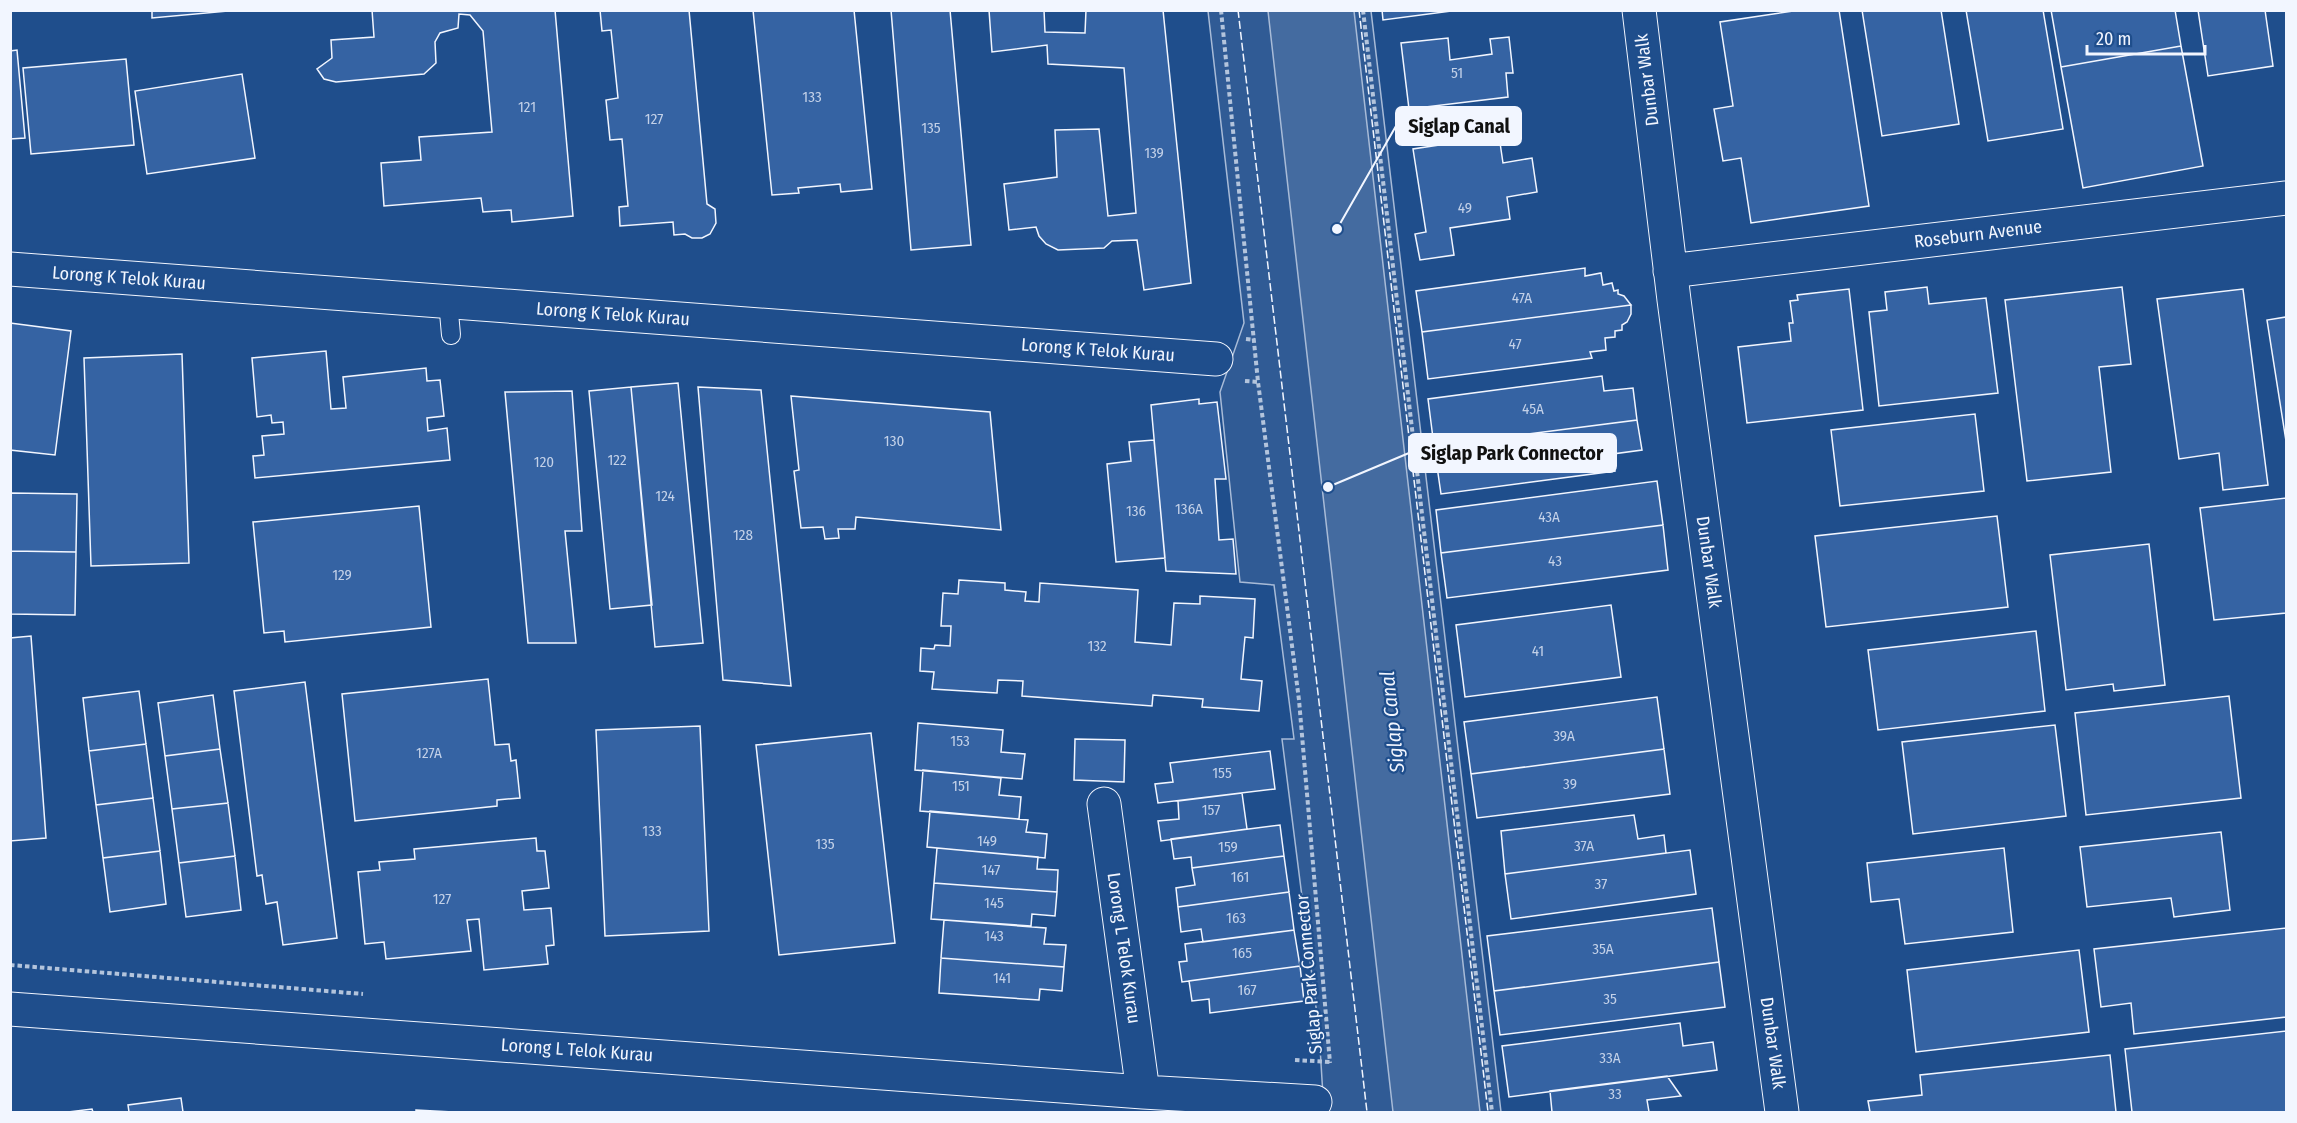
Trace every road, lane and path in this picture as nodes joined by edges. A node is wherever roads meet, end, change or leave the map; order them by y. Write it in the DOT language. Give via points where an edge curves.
graph roads {
  1 [pos="1221,10"];
  2 [pos="1363,10"];
  3 [pos="1639,10"];
  4 [pos="2286,198"];
  5 [pos="10,269"];
  6 [pos="1670,270"];
  7 [pos="448,301"];
  8 [pos="451,335"];
  9 [pos="1216,359"];
  10 [pos="1104,804"];
  11 [pos="10,1009"];
  12 [pos="1332,1072"];
  13 [pos="1143,1092"];
  14 [pos="1315,1102"];
  15 [pos="1492,1113"];
  16 [pos="1782,1113"];
  1 -- 12 [label="path, Siglap Park Connector" via="1258,382 1299,700"];
  2 -- 15 [label="path"];
  3 -- 6 [label="street, Dunbar Walk"];
  4 -- 6 [label="street, Roseburn Avenue"];
  5 -- 7 [label="street, Lorong K Telok Kurau"];
  6 -- 16 [label="street, Dunbar Walk"];
  7 -- 8 [label="lane"];
  7 -- 9 [label="street, Lorong K Telok Kurau"];
  10 -- 13 [label="street, Lorong L Telok Kurau"];
  11 -- 13 [label="street, Lorong L Telok Kurau"];
  13 -- 14 [label="street, Lorong L Telok Kurau"];
}
